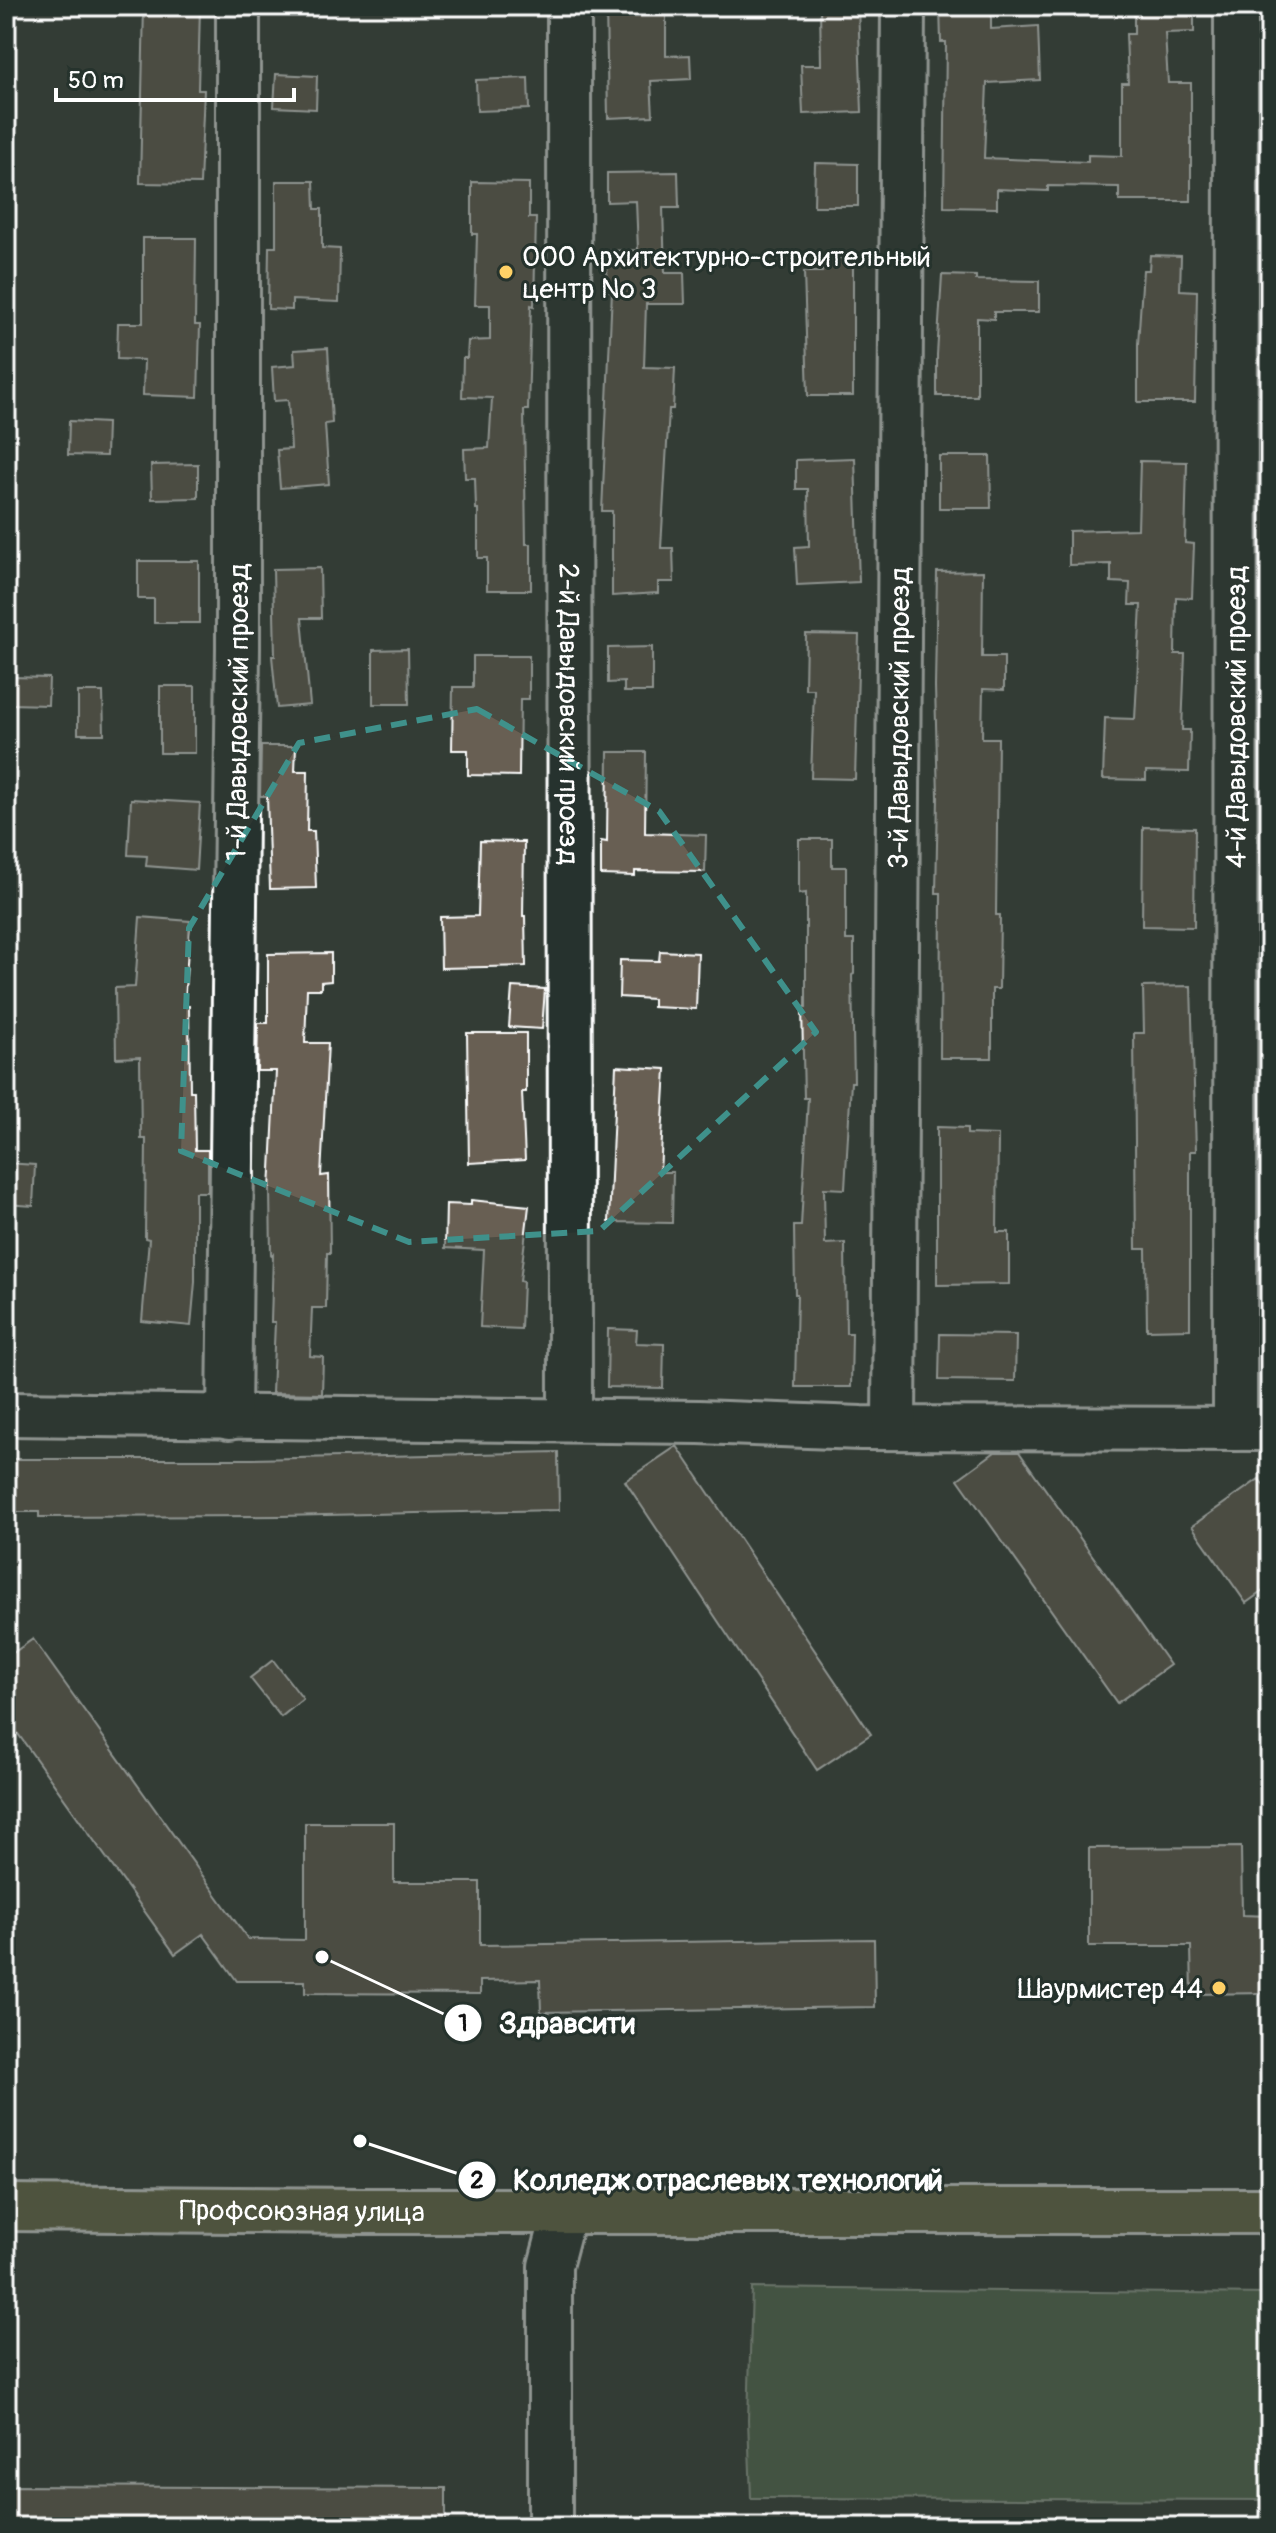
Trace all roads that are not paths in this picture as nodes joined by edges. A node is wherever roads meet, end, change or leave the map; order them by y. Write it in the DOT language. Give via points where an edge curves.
graph roads {
  1 [pos="238,6"];
  2 [pos="569,6"];
  3 [pos="903,6"];
  4 [pos="1236,6"];
  5 [pos="6,1414"];
  6 [pos="229,1418"];
  7 [pos="570,1420"];
  8 [pos="894,1428"];
  9 [pos="1253,1429"];
  10 [pos="6,2208"];
  11 [pos="565,2209"];
  12 [pos="1270,2211"];
  13 [pos="550,2527"];
  1 -- 6 [label="street, 1-й Давыдовский проезд" via="238,648"];
  2 -- 7 [label="street, 2-й Давыдовский проезд"];
  3 -- 8 [label="street, 3-й Давыдовский проезд"];
  4 -- 9 [label="street, 4-й Давыдовский проезд"];
  5 -- 6 [label="street"];
  6 -- 7 [label="street"];
  7 -- 8 [label="street"];
  8 -- 9 [label="street"];
  10 -- 11 [label="highway, Профсоюзная улица"];
  11 -- 12 [label="highway, Профсоюзная улица"];
  11 -- 13 [label="street" via="550,2266"];
}
